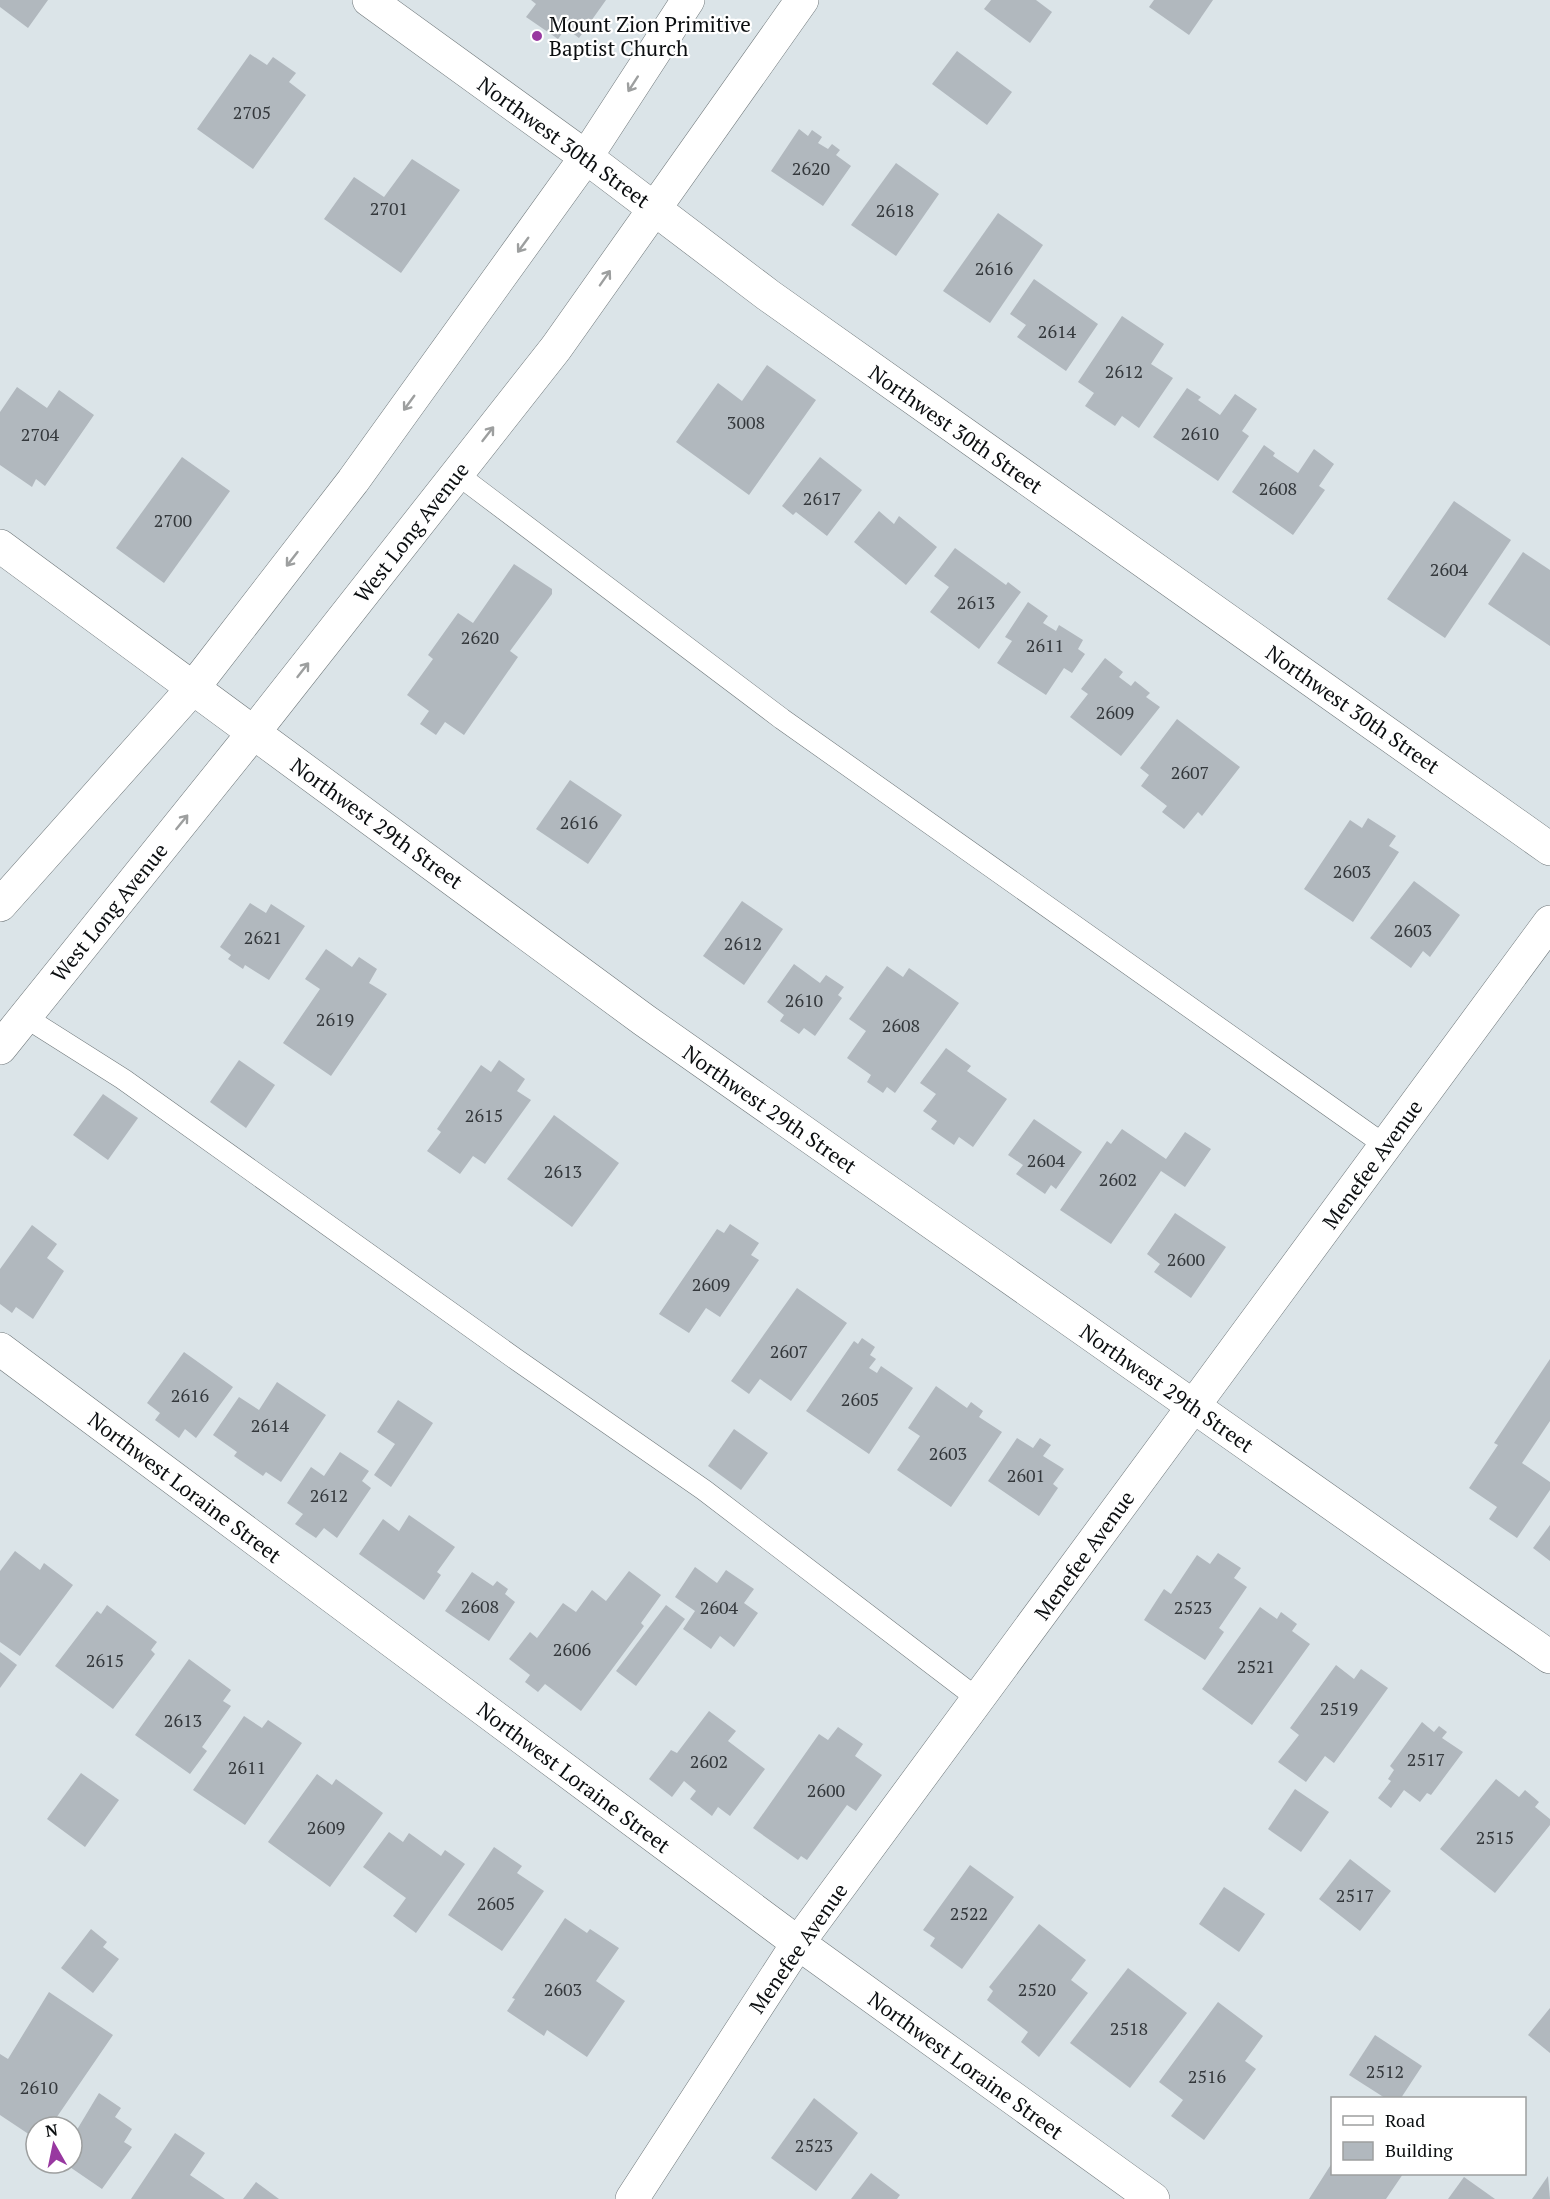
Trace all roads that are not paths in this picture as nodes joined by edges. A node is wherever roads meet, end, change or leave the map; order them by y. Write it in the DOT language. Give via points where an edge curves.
graph roads {
  1 [pos="369,0"];
  2 [pos="688,0"];
  3 [pos="802,0"];
  4 [pos="586,157"];
  5 [pos="654,209"];
  6 [pos="457,474"];
  7 [pos="0,546"];
  8 [pos="193,688"];
  9 [pos="254,732"];
  10 [pos="1550,849"];
  11 [pos="0,905"];
  12 [pos="1550,922"];
  13 [pos="25,1017"];
  14 [pos="0,1048"];
  15 [pos="1386,1146"];
  16 [pos="0,1349"];
  17 [pos="1194,1407"];
  18 [pos="1550,1657"];
  19 [pos="978,1699"];
  20 [pos="798,1943"];
  21 [pos="633,2199"];
  22 [pos="1153,2199"];
  1 -- 4 [label="street, Northwest 30th Street"];
  2 -- 4 [label="street, one-way"];
  3 -- 5 [label="street, West Long Avenue"];
  4 -- 5 [label="street, Northwest 30th Street"];
  4 -- 8 [label="street, one-way" via="353,481"];
  6 -- 5 [label="street, West Long Avenue, one-way" via="556,348"];
  5 -- 10 [label="street, Northwest 30th Street" via="768,295"];
  9 -- 6 [label="street, West Long Avenue, one-way"];
  6 -- 15 [label="lane" via="791,725"];
  7 -- 8 [label="street, Northwest 29th Street"];
  8 -- 9 [label="street, Northwest 29th Street"];
  8 -- 11 [label="street"];
  13 -- 9 [label="street, West Long Avenue, one-way"];
  9 -- 17 [label="street, Northwest 29th Street" via="644,1020"];
  12 -- 15 [label="street, Menefee Avenue"];
  13 -- 14 [label="street, West Long Avenue"];
  13 -- 19 [label="lane" via="123,1079 704,1490"];
  15 -- 17 [label="street, Menefee Avenue"];
  16 -- 20 [label="street, Northwest Loraine Street"];
  17 -- 18 [label="street, Northwest 29th Street"];
  17 -- 19 [label="street, Menefee Avenue"];
  19 -- 20 [label="street, Menefee Avenue"];
  20 -- 21 [label="street, Menefee Avenue"];
  20 -- 22 [label="street, Northwest Loraine Street"];
}
